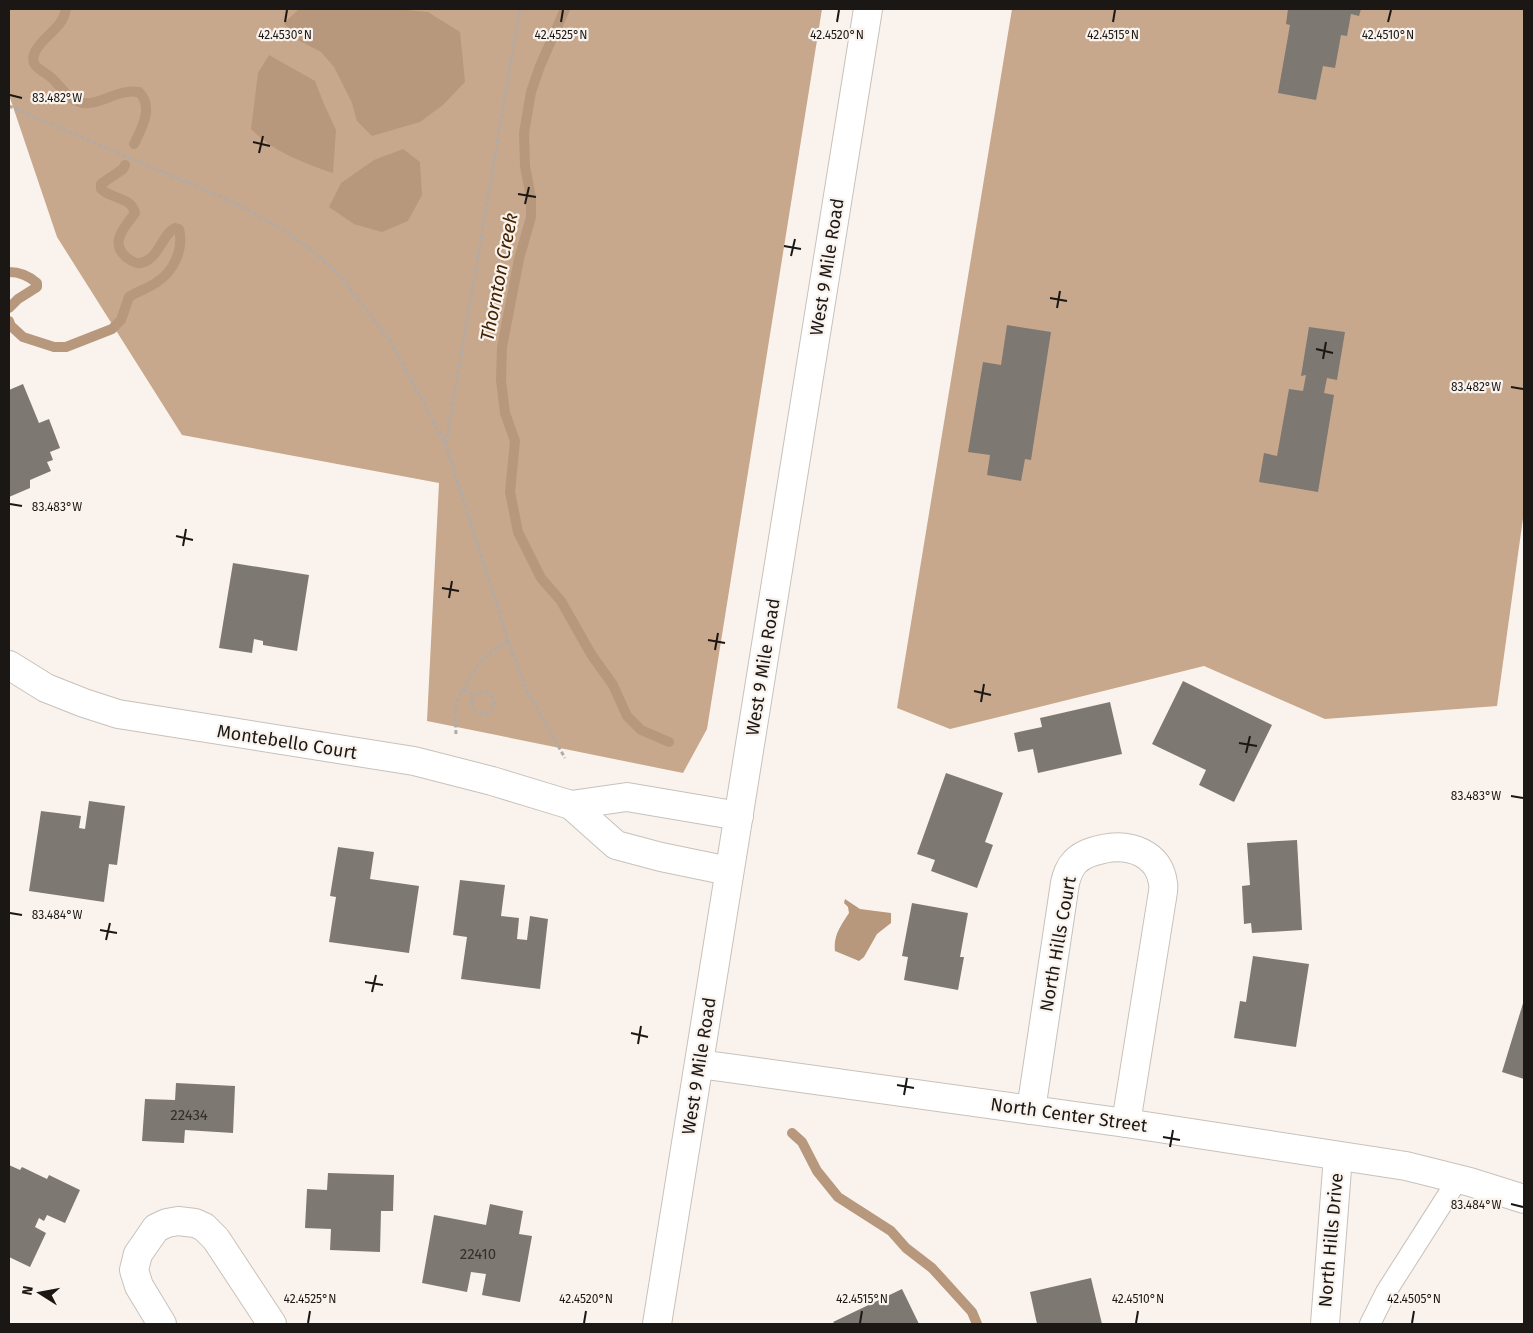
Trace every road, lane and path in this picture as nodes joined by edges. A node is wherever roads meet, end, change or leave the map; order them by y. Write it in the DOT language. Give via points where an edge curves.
graph roads {
  1 [pos="520,9"];
  2 [pos="868,9"];
  3 [pos="9,106"];
  4 [pos="446,445"];
  5 [pos="508,640"];
  6 [pos="9,666"];
  7 [pos="463,689"];
  8 [pos="474,696"];
  9 [pos="456,734"];
  10 [pos="565,758"];
  11 [pos="571,805"];
  12 [pos="739,816"];
  13 [pos="729,871"];
  14 [pos="699,1064"];
  15 [pos="1032,1110"];
  16 [pos="1126,1123"];
  17 [pos="1338,1156"];
  18 [pos="1458,1179"];
  19 [pos="1524,1199"];
  20 [pos="162,1324"];
  21 [pos="272,1324"];
  22 [pos="657,1324"];
  23 [pos="1325,1324"];
  24 [pos="1370,1324"];
  1 -- 4 [label="path"];
  2 -- 12 [label="street, West 9 Mile Road"];
  3 -- 4 [label="path" via="235,203 282,229 314,252 340,276 390,340"];
  4 -- 5 [label="path"];
  5 -- 7 [label="path" via="482,659"];
  5 -- 10 [label="path" via="527,691"];
  6 -- 11 [label="street, Montebello Court" via="46,688 118,714 414,761"];
  7 -- 8 [label="path"];
  7 -- 9 [label="path" via="455,711"];
  8 -- 8 [label="path" via="482,692 489,694 493,699 492,710 486,714 475,711"];
  11 -- 12 [label="street, Montebello Court" via="626,797"];
  11 -- 13 [label="street, Montebello Court" via="616,845"];
  12 -- 13 [label="street, West 9 Mile Road"];
  13 -- 14 [label="street, West 9 Mile Road"];
  14 -- 15 [label="street, North Center Street"];
  14 -- 22 [label="street, West 9 Mile Road"];
  15 -- 16 [label="street, North Center Street"];
  15 -- 16 [label="street, North Hills Court" via="1068,871 1075,861 1090,851 1120,846 1147,854 1158,867 1163,883"];
  16 -- 17 [label="street, North Center Street"];
  17 -- 18 [label="street, North Center Street" via="1406,1166"];
  17 -- 23 [label="street, North Hills Drive"];
  18 -- 19 [label="street, North Center Street"];
  18 -- 24 [label="lane" via="1386,1292"];
  20 -- 21 [label="street" via="138,1286 134,1270 138,1254 156,1228 178,1221 204,1227 216,1239"];
}
